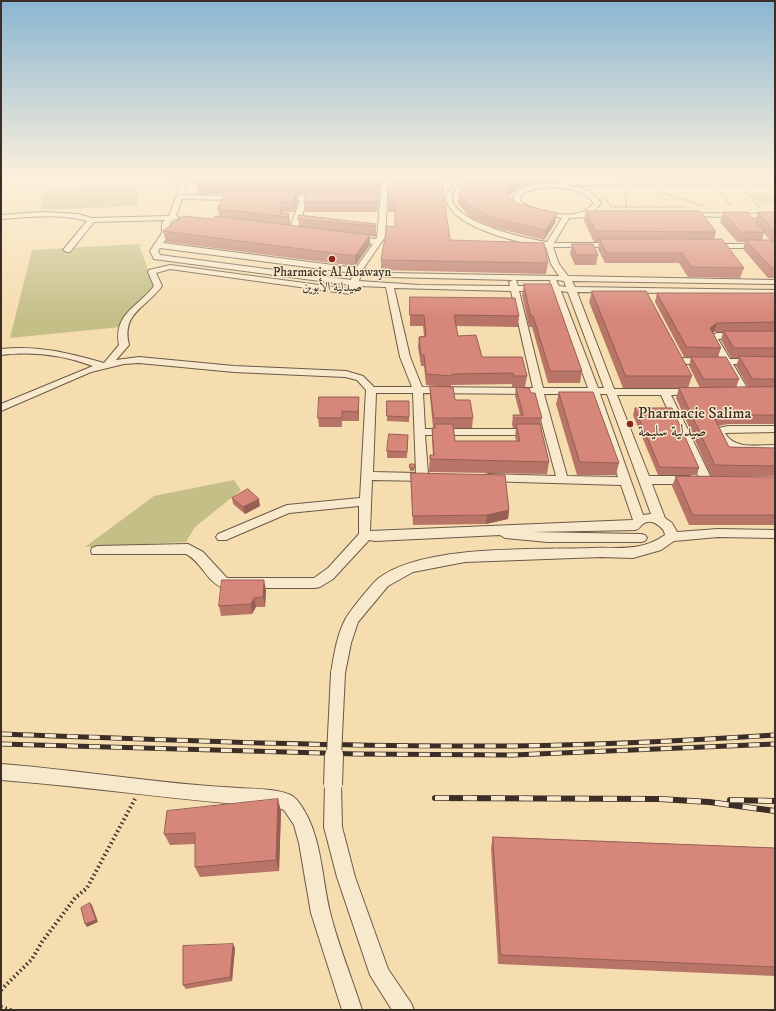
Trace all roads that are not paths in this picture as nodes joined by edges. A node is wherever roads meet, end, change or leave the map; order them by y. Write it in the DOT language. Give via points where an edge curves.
graph roads {
  1 [pos="89,223"];
  2 [pos="167,223"];
  3 [pos="296,223"];
  4 [pos="381,223"];
  5 [pos="476,223"];
  6 [pos="566,223"];
  7 [pos="293,231"];
  8 [pos="347,238"];
  9 [pos="378,242"];
  10 [pos="770,244"];
  11 [pos="158,245"];
  12 [pos="549,245"];
  13 [pos="620,245"];
  14 [pos="699,246"];
  15 [pos="67,250"];
  16 [pos="775,252"];
  17 [pos="172,263"];
  18 [pos="357,272"];
  19 [pos="555,275"];
  20 [pos="512,278"];
  21 [pos="568,280"];
  22 [pos="775,282"];
  23 [pos="355,283"];
  24 [pos="390,286"];
  25 [pos="514,289"];
  26 [pos="555,290"];
  27 [pos="572,290"];
  28 [pos="775,292"];
  29 [pos="745,336"];
  30 [pos="1,352"];
  31 [pos="726,361"];
  32 [pos="775,362"];
  33 [pos="105,365"];
  34 [pos="371,390"];
  35 [pos="418,390"];
  36 [pos="539,391"];
  37 [pos="594,392"];
  38 [pos="665,392"];
  39 [pos="611,393"];
  40 [pos="731,393"];
  41 [pos="1,408"];
  42 [pos="775,430"];
  43 [pos="421,432"];
  44 [pos="548,432"];
  45 [pos="775,448"];
  46 [pos="368,476"];
  47 [pos="422,477"];
  48 [pos="438,477"];
  49 [pos="476,478"];
  50 [pos="562,478"];
  51 [pos="645,480"];
  52 [pos="706,480"];
  53 [pos="721,480"];
  54 [pos="625,481"];
  55 [pos="366,500"];
  56 [pos="637,523"];
  57 [pos="492,532"];
  58 [pos="666,532"];
  59 [pos="775,534"];
  60 [pos="366,535"];
  61 [pos="222,537"];
  62 [pos="642,539"];
  63 [pos="97,551"];
  64 [pos="601,552"];
  65 [pos="1,772"];
  66 [pos="352,1010"];
  67 [pos="404,1010"];
  1 -- 15 [label="street"];
  2 -- 11 [label="street" via="166,233"];
  3 -- 7 [label="street"];
  4 -- 9 [label="street"];
  5 -- 12 [label="street" via="490,230"];
  6 -- 12 [label="street"];
  8 -- 9 [label="street"];
  9 -- 18 [label="street"];
  10 -- 14 [label="street"];
  10 -- 16 [label="street"];
  11 -- 17 [label="street" via="154,254"];
  11 -- 18 [label="street"];
  12 -- 13 [label="street"];
  12 -- 19 [label="street"];
  17 -- 23 [label="street" via="337,291 350,292"];
  17 -- 33 [label="street" via="152,272 158,286 127,319 122,329 124,345"];
  18 -- 20 [label="street"];
  18 -- 23 [label="street"];
  19 -- 20 [label="street"];
  19 -- 21 [label="street"];
  19 -- 26 [label="street"];
  20 -- 25 [label="street"];
  21 -- 22 [label="street"];
  21 -- 27 [label="street"];
  23 -- 24 [label="street"];
  24 -- 25 [label="street"];
  24 -- 35 [label="street" via="405,357"];
  25 -- 26 [label="street"];
  25 -- 36 [label="street"];
  26 -- 27 [label="street"];
  26 -- 37 [label="street"];
  27 -- 28 [label="street" via="645,295"];
  27 -- 39 [label="street"];
  29 -- 31 [label="street" via="713,338"];
  30 -- 33 [label="street" via="22,349 40,351"];
  31 -- 32 [label="street"];
  31 -- 38 [label="street" via="678,357 688,377 700,392"];
  31 -- 40 [label="street" via="749,393"];
  33 -- 34 [label="street" via="139,360 234,369 346,374 360,378"];
  33 -- 41 [label="street"];
  34 -- 35 [label="street"];
  34 -- 46 [label="street"];
  35 -- 36 [label="street"];
  35 -- 43 [label="street"];
  36 -- 37 [label="street"];
  36 -- 44 [label="street"];
  37 -- 39 [label="street"];
  37 -- 54 [label="street"];
  38 -- 39 [label="street"];
  38 -- 52 [label="street"];
  39 -- 51 [label="street"];
  42 -- 45 [label="street" via="718,431 725,442 732,446"];
  43 -- 44 [label="street"];
  43 -- 47 [label="street"];
  44 -- 50 [label="street"];
  46 -- 47 [label="street"];
  46 -- 55 [label="street"];
  47 -- 48 [label="street"];
  49 -- 50 [label="street"];
  50 -- 54 [label="street"];
  51 -- 52 [label="street"];
  51 -- 58 [label="street"];
  52 -- 53 [label="street"];
  54 -- 56 [label="street"];
  55 -- 60 [label="street"];
  55 -- 61 [label="street" via="287,509"];
  56 -- 57 [label="street" via="521,528"];
  56 -- 58 [label="street" via="650,518"];
  56 -- 62 [label="street" via="635,532"];
  57 -- 60 [label="street" via="374,537"];
  57 -- 62 [label="street" via="542,537"];
  58 -- 59 [label="street"];
  58 -- 62 [label="street" via="654,544"];
  58 -- 64 [label="street" via="645,552"];
  60 -- 63 [label="street" via="330,576 315,583 224,583 196,552 188,549"];
  62 -- 64 [label="street" via="621,543"];
  64 -- 67 [label="street, bridge" via="465,557 410,568 383,582 352,620 338,673 333,827 346,877 380,975"];
  65 -- 66 [label="street" via="211,795 275,799 290,804 302,821 321,913"];
}
